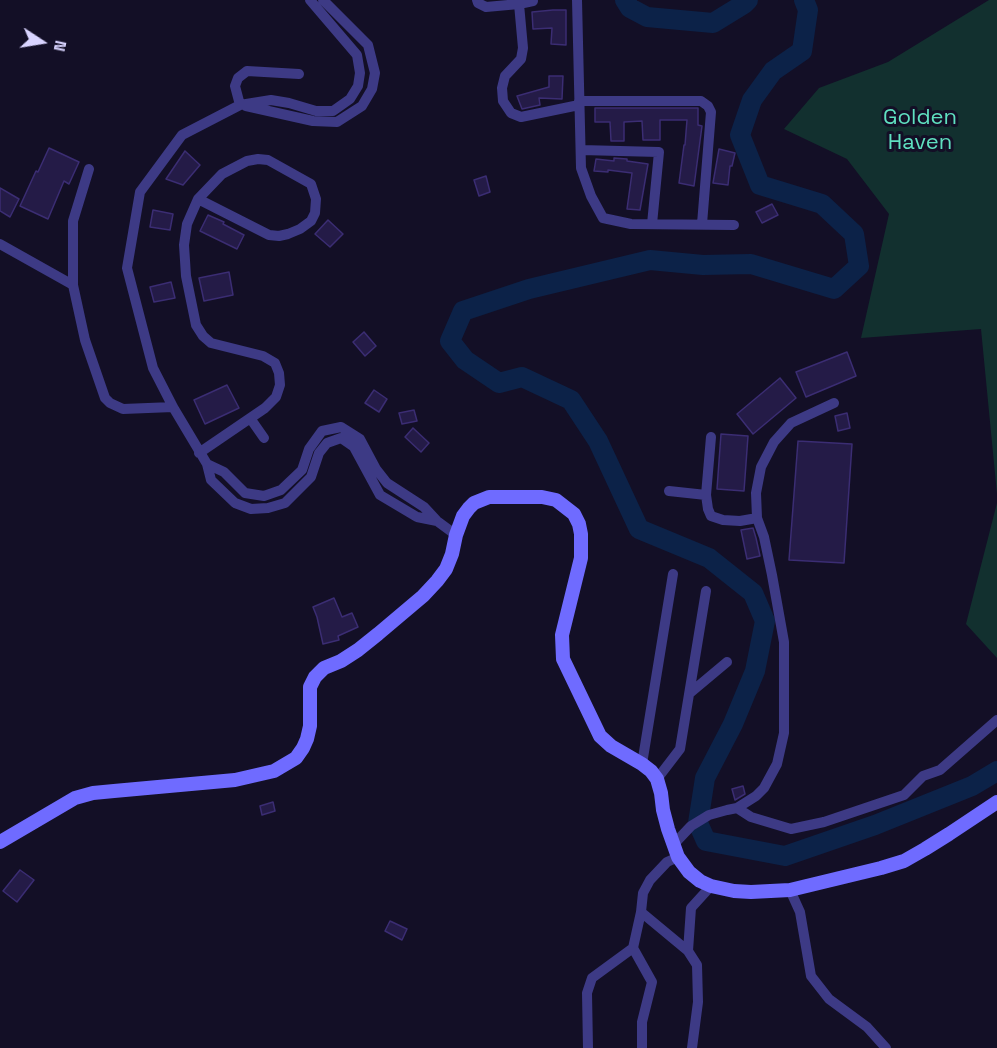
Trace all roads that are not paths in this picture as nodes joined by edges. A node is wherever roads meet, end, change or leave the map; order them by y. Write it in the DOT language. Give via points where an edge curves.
graph roads {
  1 [pos="310,0"];
  2 [pos="323,0"];
  3 [pos="477,0"];
  4 [pos="577,0"];
  5 [pos="533,1"];
  6 [pos="519,4"];
  7 [pos="299,74"];
  8 [pos="579,103"];
  9 [pos="240,105"];
  10 [pos="581,150"];
  11 [pos="89,169"];
  12 [pos="198,199"];
  13 [pos="652,224"];
  14 [pos="702,224"];
  15 [pos="734,225"];
  16 [pos="0,244"];
  17 [pos="73,285"];
  18 [pos="834,403"];
  19 [pos="173,407"];
  20 [pos="250,418"];
  21 [pos="711,437"];
  22 [pos="264,438"];
  23 [pos="199,453"];
  24 [pos="207,464"];
  25 [pos="387,483"];
  26 [pos="669,491"];
  27 [pos="380,495"];
  28 [pos="706,495"];
  29 [pos="757,518"];
  30 [pos="437,521"];
  31 [pos="456,535"];
  32 [pos="673,574"];
  33 [pos="706,591"];
  34 [pos="727,662"];
  35 [pos="690,693"];
  36 [pos="997,720"];
  37 [pos="642,764"];
  38 [pos="657,779"];
  39 [pos="997,802"];
  40 [pos="737,808"];
  41 [pos="0,842"];
  42 [pos="676,851"];
  43 [pos="711,886"];
  44 [pos="790,890"];
  45 [pos="641,912"];
  46 [pos="633,948"];
  47 [pos="688,951"];
  48 [pos="588,1048"];
  49 [pos="642,1048"];
  50 [pos="692,1048"];
  51 [pos="886,1048"];
  1 -- 9 [label="street" via="357,55 358,86 350,99 333,111 271,100"];
  2 -- 9 [label="street" via="368,45 375,73 372,89 362,106 337,122 313,121"];
  3 -- 6 [label="street" via="486,7"];
  4 -- 8 [label="street"];
  5 -- 6 [label="street"];
  6 -- 8 [label="street" via="523,48 520,59 505,76 503,101 511,113 521,117"];
  7 -- 9 [label="street" via="247,71 235,86"];
  8 -- 10 [label="street"];
  8 -- 14 [label="street" via="701,101 708,106 711,112"];
  9 -- 19 [label="street" via="182,135 140,192 127,268 153,368"];
  10 -- 13 [label="street" via="581,168 603,218"];
  10 -- 13 [label="street" via="658,152"];
  11 -- 17 [label="street" via="73,221"];
  12 -- 12 [label="street" via="222,174 258,159 268,160 311,184 316,198 311,220 300,229 279,236 269,235"];
  12 -- 20 [label="street" via="187,224 184,245 196,325 211,343 263,356 275,363 279,373 276,397"];
  13 -- 14 [label="street"];
  14 -- 15 [label="street"];
  16 -- 17 [label="street"];
  17 -- 19 [label="street" via="85,340 105,398 123,409"];
  18 -- 29 [label="street" via="791,423 774,442 761,467"];
  19 -- 23 [label="street"];
  20 -- 22 [label="street"];
  20 -- 23 [label="street"];
  21 -- 28 [label="street"];
  23 -- 24 [label="street"];
  24 -- 25 [label="street" via="224,471 245,493 264,496 281,490 302,470 309,449 322,431 341,427 360,439"];
  24 -- 27 [label="street" via="211,480 235,503 268,508 285,502 311,477 327,443 341,438 354,447"];
  25 -- 27 [label="street"];
  25 -- 30 [label="street" via="424,507"];
  26 -- 28 [label="street"];
  27 -- 30 [label="street" via="417,517"];
  28 -- 29 [label="street" via="711,516 723,520"];
  29 -- 40 [label="street" via="784,642 784,733 777,764 764,788"];
  30 -- 31 [label="street"];
  31 -- 37 [label="main road" via="469,508 489,497 542,497 556,500 574,514 581,534 581,558 562,635 563,659 600,736"];
  31 -- 41 [label="main road" via="446,569 423,596 358,650 315,677 310,687 307,739 296,759 274,771 234,780 75,798"];
  32 -- 37 [label="street"];
  33 -- 35 [label="street"];
  34 -- 35 [label="street"];
  35 -- 38 [label="street" via="680,749"];
  36 -- 40 [label="street" via="940,770 923,776 904,795 791,829"];
  37 -- 38 [label="main road"];
  38 -- 42 [label="main road"];
  39 -- 44 [label="main road" via="904,861"];
  40 -- 42 [label="street" via="710,815 691,826"];
  42 -- 43 [label="main road" via="689,872"];
  42 -- 45 [label="street" via="650,880 643,893"];
  43 -- 44 [label="main road" via="751,892"];
  43 -- 47 [label="street" via="691,908"];
  44 -- 51 [label="street" via="800,912 811,976 829,999 867,1027"];
  45 -- 46 [label="street"];
  45 -- 47 [label="street"];
  46 -- 48 [label="street" via="592,978 587,993"];
  46 -- 49 [label="street" via="652,982 642,1022"];
  47 -- 50 [label="street" via="697,966 698,1002"];
}
